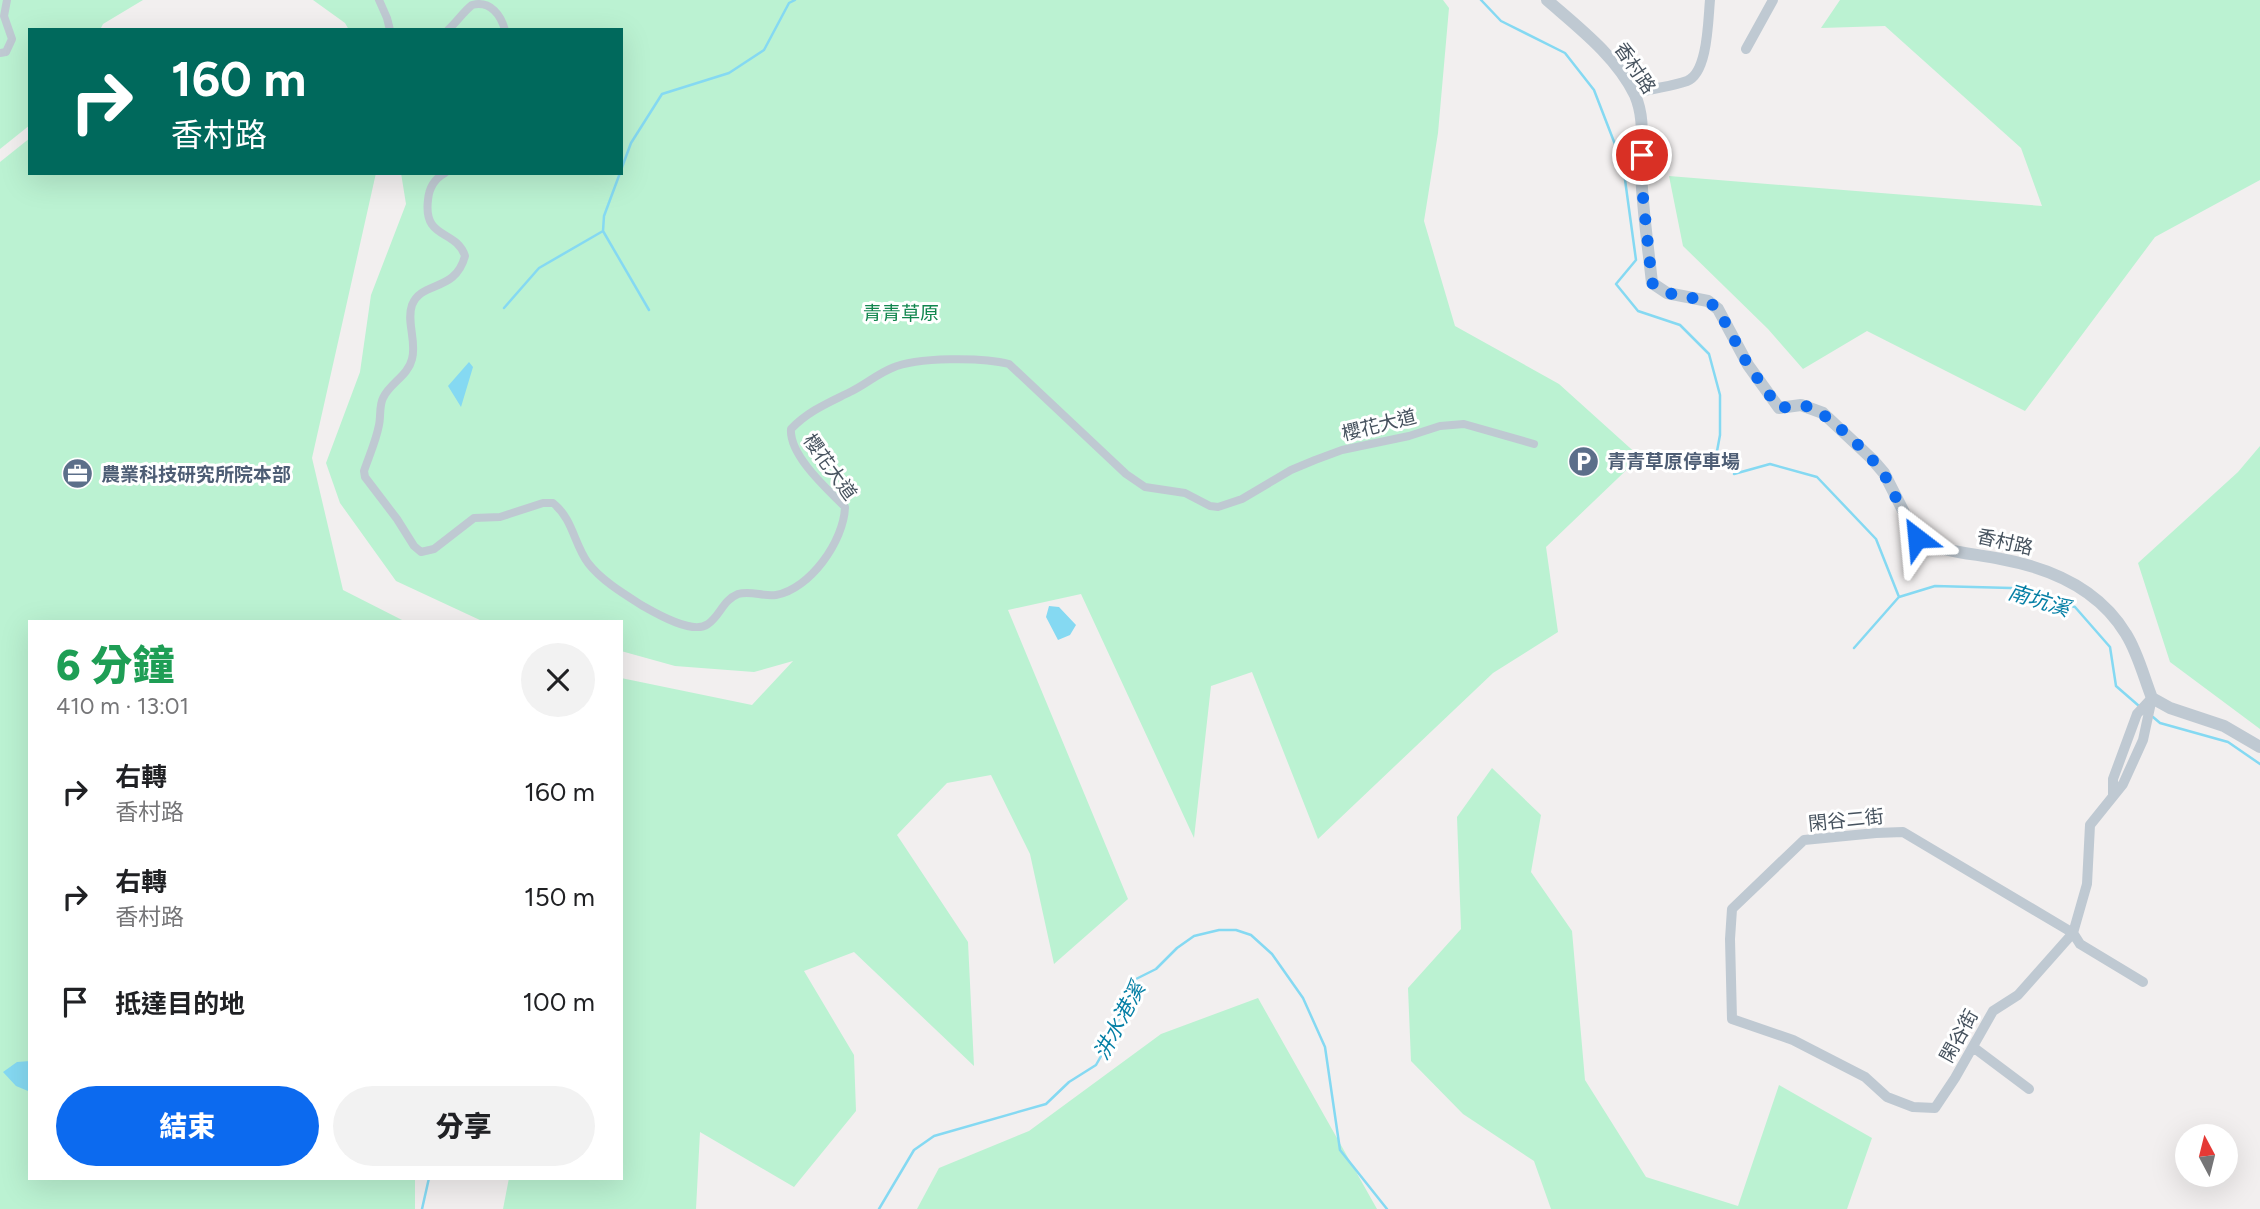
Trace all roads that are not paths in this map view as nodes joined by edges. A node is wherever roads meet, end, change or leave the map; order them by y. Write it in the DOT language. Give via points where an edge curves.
graph roads {
  1 [pos="7,0"];
  2 [pos="379,0"];
  3 [pos="1547,0"];
  4 [pos="1710,0"];
  5 [pos="1773,0"];
  6 [pos="390,28"];
  7 [pos="450,28"];
  8 [pos="504,28"];
  9 [pos="1745,49"];
  10 [pos="0,53"];
  11 [pos="1634,94"];
  12 [pos="443,175"];
  13 [pos="1534,444"];
  14 [pos="2150,707"];
  15 [pos="2260,747"];
  16 [pos="2113,796"];
  17 [pos="2073,933"];
  18 [pos="2143,982"];
  19 [pos="1732,1019"];
  20 [pos="1973,1047"];
  21 [pos="2029,1089"];
  1 -- 10 [label="street" via="4,16 12,39"];
  2 -- 6 [label="street"];
  3 -- 11 [label="street, 香村路" via="1584,31"];
  4 -- 11 [label="street" via="1700,69 1690,80"];
  5 -- 9 [label="street"];
  7 -- 8 [label="street" via="474,3 482,1 498,9"];
  11 -- 14 [label="street, 香村路" via="1643,118 1640,168 1652,283 1667,293 1708,301 1718,309 1748,365 1779,408 1801,405 1823,413 1872,459 1917,538 1947,550 2048,572 2103,603 2127,635"];
  12 -- 13 [label="street, 櫻花大道" via="433,183 426,212 430,224 457,242 465,256 457,275 418,295 411,307 412,360 383,398 365,477 421,552 434,549 474,518 500,517 553,503 568,519 588,562 603,578 685,626 708,624 738,594 784,592 800,584 821,563 838,539 845,508 792,445 791,429 807,413 906,363 987,360 1009,364 1126,474 1145,487 1185,493 1210,506 1242,499 1292,470 1342,450 1440,426 1464,424"];
  14 -- 15 [label="street" via="2170,708 2224,726"];
  14 -- 16 [label="street, 閑谷街" via="2143,740"];
  14 -- 16 [label="street, 閑谷街" via="2137,714 2113,779"];
  16 -- 17 [label="street, 閑谷街" via="2090,825 2087,884"];
  17 -- 18 [label="street, 閑谷二街" via="2080,944"];
  17 -- 19 [label="street, 閑谷二街" via="1903,832 1804,840 1732,909"];
  17 -- 20 [label="street, 閑谷街" via="2018,995 1993,1011"];
  19 -- 20 [label="street, 閑谷街" via="1793,1040 1865,1077 1886,1097 1913,1107 1935,1108"];
  20 -- 21 [label="street"];
}
